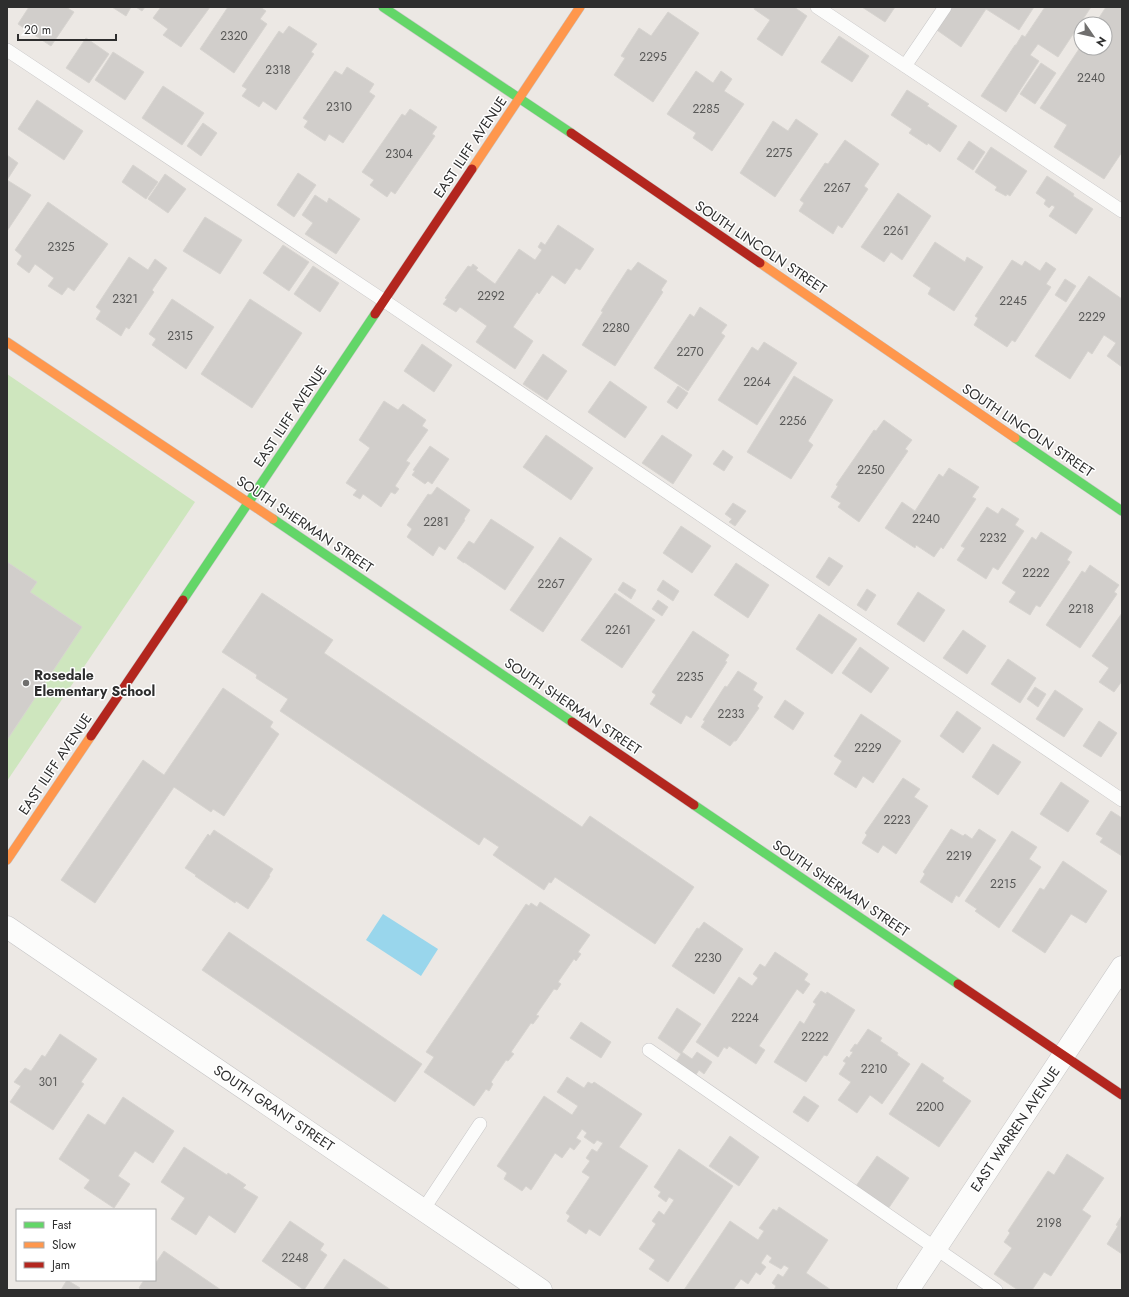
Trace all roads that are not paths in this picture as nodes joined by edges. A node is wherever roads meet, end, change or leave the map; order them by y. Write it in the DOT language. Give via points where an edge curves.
graph roads {
  1 [pos="383,7"];
  2 [pos="580,7"];
  3 [pos="817,7"];
  4 [pos="945,7"];
  5 [pos="7,50"];
  6 [pos="905,66"];
  7 [pos="519,98"];
  8 [pos="1122,211"];
  9 [pos="383,300"];
  10 [pos="7,342"];
  11 [pos="249,503"];
  12 [pos="1122,511"];
  13 [pos="1122,800"];
  14 [pos="7,860"];
  15 [pos="7,927"];
  16 [pos="1122,967"];
  17 [pos="649,1050"];
  18 [pos="1063,1056"];
  19 [pos="1122,1095"];
  20 [pos="480,1124"];
  21 [pos="423,1210"];
  22 [pos="935,1249"];
  23 [pos="541,1290"];
  24 [pos="908,1290"];
  25 [pos="996,1290"];
  1 -- 7 [label="street, SOUTH LINCOLN STREET"];
  2 -- 7 [label="street, EAST ILIFF AVENUE"];
  3 -- 6 [label="lane"];
  4 -- 6 [label="lane"];
  5 -- 9 [label="lane"];
  6 -- 8 [label="lane"];
  7 -- 9 [label="street, EAST ILIFF AVENUE"];
  7 -- 12 [label="street, SOUTH LINCOLN STREET"];
  9 -- 11 [label="street, EAST ILIFF AVENUE"];
  9 -- 13 [label="lane"];
  10 -- 11 [label="street, SOUTH SHERMAN STREET"];
  11 -- 14 [label="street, EAST ILIFF AVENUE"];
  11 -- 18 [label="street, SOUTH SHERMAN STREET"];
  15 -- 21 [label="street, SOUTH GRANT STREET"];
  16 -- 18 [label="street, EAST WARREN AVENUE"];
  17 -- 22 [label="lane"];
  18 -- 19 [label="street, SOUTH SHERMAN STREET"];
  18 -- 22 [label="street, EAST WARREN AVENUE"];
  20 -- 21 [label="lane"];
  21 -- 23 [label="street, SOUTH GRANT STREET"];
  22 -- 24 [label="street, EAST WARREN AVENUE"];
  22 -- 25 [label="lane"];
}
